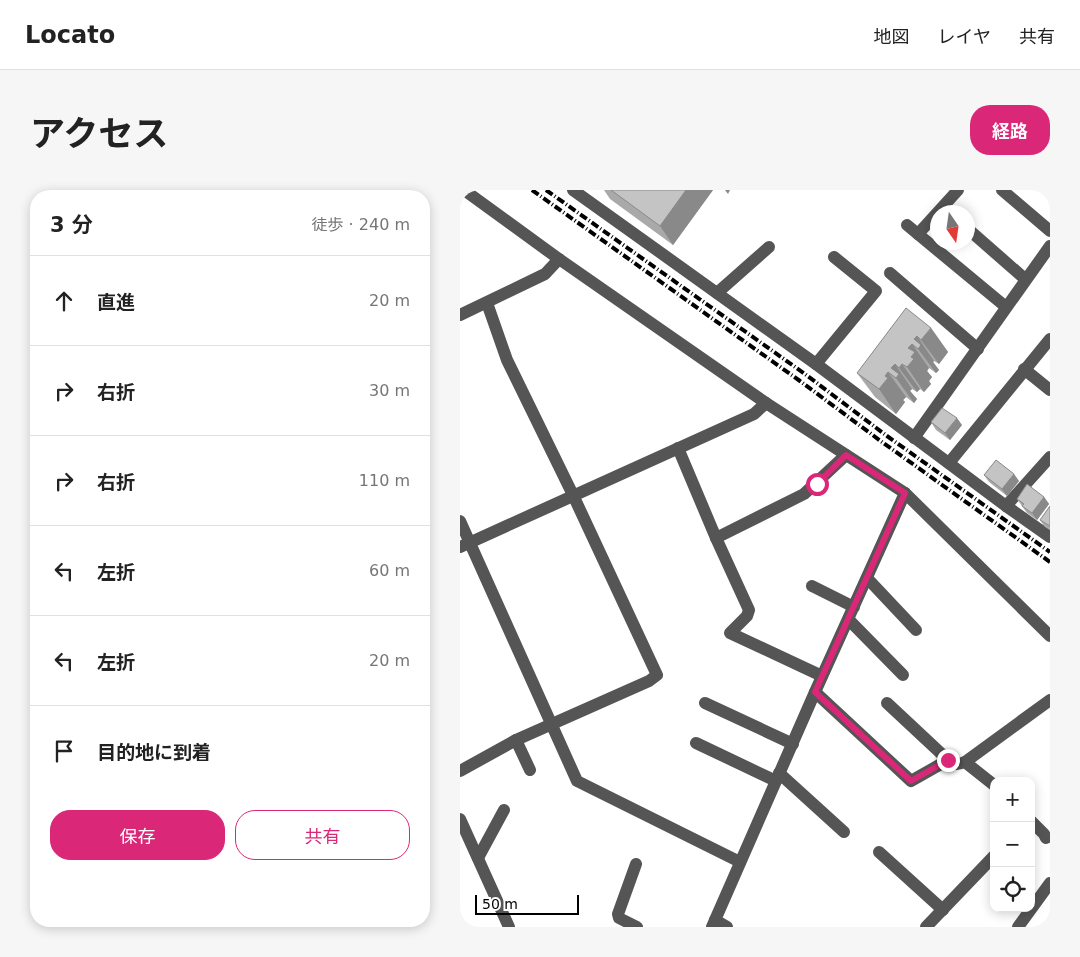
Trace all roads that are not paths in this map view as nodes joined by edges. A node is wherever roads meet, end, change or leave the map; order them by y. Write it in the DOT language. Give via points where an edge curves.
graph roads {
  1 [pos="464,190"];
  2 [pos="573,190"];
  3 [pos="958,190"];
  4 [pos="1002,190"];
  5 [pos="948,205"];
  6 [pos="930,223"];
  7 [pos="907,225"];
  8 [pos="922,230"];
  9 [pos="1050,231"];
  10 [pos="975,235"];
  11 [pos="1050,246"];
  12 [pos="769,247"];
  13 [pos="834,258"];
  14 [pos="559,259"];
  15 [pos="890,274"];
  16 [pos="1025,279"];
  17 [pos="717,293"];
  18 [pos="487,303"];
  19 [pos="1006,306"];
  20 [pos="460,315"];
  21 [pos="1050,339"];
  22 [pos="978,349"];
  23 [pos="816,364"];
  24 [pos="1024,369"];
  25 [pos="1050,390"];
  26 [pos="766,403"];
  27 [pos="914,438"];
  28 [pos="678,448"];
  29 [pos="846,455"];
  30 [pos="1050,457"];
  31 [pos="949,463"];
  32 [pos="905,493"];
  33 [pos="573,494"];
  34 [pos="1006,506"];
  35 [pos="460,520"];
  36 [pos="1050,537"];
  37 [pos="716,538"];
  38 [pos="465,544"];
  39 [pos="867,578"];
  40 [pos="812,586"];
  41 [pos="854,607"];
  42 [pos="848,620"];
  43 [pos="916,630"];
  44 [pos="1050,636"];
  45 [pos="903,675"];
  46 [pos="822,676"];
  47 [pos="815,692"];
  48 [pos="1050,700"];
  49 [pos="705,703"];
  50 [pos="887,703"];
  51 [pos="552,724"];
  52 [pos="516,740"];
  53 [pos="696,743"];
  54 [pos="793,744"];
  55 [pos="948,760"];
  56 [pos="965,762"];
  57 [pos="530,770"];
  58 [pos="460,771"];
  59 [pos="778,777"];
  60 [pos="990,782"];
  61 [pos="504,810"];
  62 [pos="460,819"];
  63 [pos="1032,822"];
  64 [pos="844,832"];
  65 [pos="1035,837"];
  66 [pos="1048,839"];
  67 [pos="879,852"];
  68 [pos="478,858"];
  69 [pos="990,860"];
  70 [pos="740,862"];
  71 [pos="636,864"];
  72 [pos="1050,883"];
  73 [pos="943,910"];
  74 [pos="714,924"];
  75 [pos="509,927"];
  76 [pos="637,927"];
  77 [pos="727,927"];
  78 [pos="926,927"];
  79 [pos="1018,927"];
  1 -- 14 [label="street"];
  2 -- 17 [label="street"];
  3 -- 5 [label="street"];
  4 -- 9 [label="street"];
  6 -- 8 [label="street"];
  7 -- 8 [label="street"];
  8 -- 19 [label="street"];
  10 -- 16 [label="street"];
  11 -- 16 [label="street"];
  12 -- 17 [label="street"];
  13 -- 23 [label="street" via="876,291"];
  14 -- 18 [label="street" via="545,274"];
  14 -- 26 [label="street"];
  15 -- 22 [label="street"];
  16 -- 19 [label="street"];
  17 -- 23 [label="street"];
  18 -- 20 [label="street"];
  18 -- 33 [label="street" via="508,360"];
  19 -- 22 [label="street"];
  21 -- 24 [label="street"];
  22 -- 27 [label="street"];
  23 -- 27 [label="street"];
  24 -- 25 [label="street"];
  24 -- 31 [label="street"];
  26 -- 28 [label="street" via="754,414"];
  26 -- 29 [label="street"];
  27 -- 31 [label="street"];
  28 -- 33 [label="street"];
  28 -- 37 [label="street"];
  29 -- 32 [label="street"];
  29 -- 37 [label="street" via="804,494"];
  30 -- 34 [label="street"];
  31 -- 34 [label="street"];
  32 -- 39 [label="street"];
  32 -- 44 [label="street"];
  33 -- 38 [label="street"];
  33 -- 51 [label="street" via="657,675"];
  34 -- 36 [label="street"];
  35 -- 38 [label="street"];
  37 -- 46 [label="street" via="749,610 730,633"];
  38 -- 51 [label="street"];
  39 -- 41 [label="street"];
  39 -- 43 [label="street"];
  40 -- 41 [label="street"];
  41 -- 42 [label="street"];
  42 -- 45 [label="street"];
  42 -- 46 [label="street"];
  46 -- 47 [label="street"];
  47 -- 54 [label="street"];
  47 -- 55 [label="street" via="911,781"];
  48 -- 56 [label="street"];
  49 -- 54 [label="street"];
  50 -- 55 [label="street"];
  51 -- 52 [label="street"];
  51 -- 70 [label="street" via="577,781"];
  52 -- 57 [label="street"];
  52 -- 58 [label="street"];
  53 -- 59 [label="street"];
  54 -- 59 [label="street"];
  55 -- 56 [label="street" via="957,765"];
  56 -- 60 [label="street"];
  59 -- 64 [label="street"];
  59 -- 70 [label="street"];
  61 -- 68 [label="street"];
  62 -- 68 [label="street"];
  63 -- 66 [label="street"];
  65 -- 66 [label="street"];
  67 -- 73 [label="street"];
  68 -- 75 [label="street"];
  69 -- 73 [label="street"];
  70 -- 74 [label="street"];
  71 -- 76 [label="street" via="618,914 619,918"];
  72 -- 79 [label="street"];
  73 -- 78 [label="street"];
  74 -- 77 [label="street"];
}
